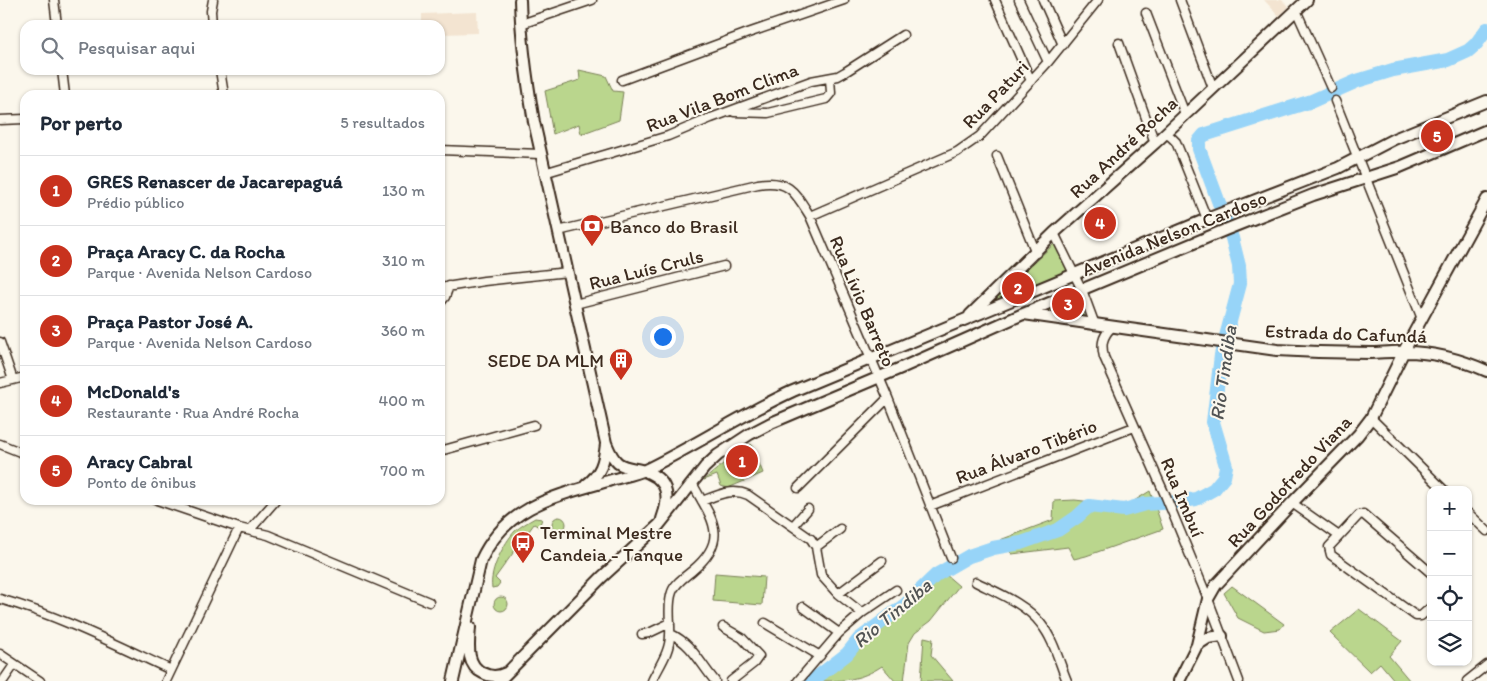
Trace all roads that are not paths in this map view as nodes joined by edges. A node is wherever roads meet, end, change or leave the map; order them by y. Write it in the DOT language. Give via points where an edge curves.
graph roads {
  1 [pos="54,0"];
  2 [pos="213,0"];
  3 [pos="520,0"];
  4 [pos="592,0"];
  5 [pos="844,0"];
  6 [pos="995,0"];
  7 [pos="1019,0"];
  8 [pos="1043,0"];
  9 [pos="1098,0"];
  10 [pos="1180,0"];
  11 [pos="1307,0"];
  12 [pos="1296,10"];
  13 [pos="1146,13"];
  14 [pos="56,20"];
  15 [pos="212,20"];
  16 [pos="521,24"];
  17 [pos="903,35"];
  18 [pos="1119,43"];
  19 [pos="1063,45"];
  20 [pos="1048,62"];
  21 [pos="63,75"];
  22 [pos="221,75"];
  23 [pos="830,78"];
  24 [pos="622,80"];
  25 [pos="1030,81"];
  26 [pos="1213,88"];
  27 [pos="1330,88"];
  28 [pos="64,90"];
  29 [pos="223,90"];
  30 [pos="1335,101"];
  31 [pos="1487,101"];
  32 [pos="730,112"];
  33 [pos="1185,114"];
  34 [pos="20,119"];
  35 [pos="0,120"];
  36 [pos="1487,130"];
  37 [pos="1165,133"];
  38 [pos="1155,143"];
  39 [pos="445,150"];
  40 [pos="540,154"];
  41 [pos="997,156"];
  42 [pos="1358,157"];
  43 [pos="544,173"];
  44 [pos="1366,177"];
  45 [pos="1487,199"];
  46 [pos="810,216"];
  47 [pos="1207,219"];
  48 [pos="558,231"];
  49 [pos="1054,234"];
  50 [pos="1036,253"];
  51 [pos="724,266"];
  52 [pos="568,272"];
  53 [pos="1074,274"];
  54 [pos="449,286"];
  55 [pos="445,287"];
  56 [pos="1082,290"];
  57 [pos="445,297"];
  58 [pos="576,304"];
  59 [pos="1023,314"];
  60 [pos="1422,319"];
  61 [pos="964,321"];
  62 [pos="1095,325"];
  63 [pos="1111,328"];
  64 [pos="0,342"];
  65 [pos="1404,352"];
  66 [pos="870,360"];
  67 [pos="1487,371"];
  68 [pos="20,378"];
  69 [pos="878,378"];
  70 [pos="14,380"];
  71 [pos="0,383"];
  72 [pos="888,398"];
  73 [pos="1371,418"];
  74 [pos="534,425"];
  75 [pos="1134,427"];
  76 [pos="606,443"];
  77 [pos="0,444"];
  78 [pos="445,450"];
  79 [pos="20,452"];
  80 [pos="642,471"];
  81 [pos="692,483"];
  82 [pos="1440,486"];
  83 [pos="798,488"];
  84 [pos="577,490"];
  85 [pos="702,501"];
  86 [pos="1292,503"];
  87 [pos="172,505"];
  88 [pos="272,505"];
  89 [pos="930,506"];
  90 [pos="808,510"];
  91 [pos="1472,517"];
  92 [pos="659,525"];
  93 [pos="793,526"];
  94 [pos="239,528"];
  95 [pos="840,529"];
  96 [pos="250,530"];
  97 [pos="1487,531"];
  98 [pos="1339,536"];
  99 [pos="816,547"];
  100 [pos="951,558"];
  101 [pos="882,561"];
  102 [pos="1427,570"];
  103 [pos="976,582"];
  104 [pos="896,590"];
  105 [pos="838,594"];
  106 [pos="0,599"];
  107 [pos="1208,600"];
  108 [pos="429,602"];
  109 [pos="471,604"];
  110 [pos="803,607"];
  111 [pos="1427,611"];
  112 [pos="862,613"];
  113 [pos="670,623"];
  114 [pos="765,623"];
  115 [pos="723,627"];
  116 [pos="839,633"];
  117 [pos="642,634"];
  118 [pos="671,634"];
  119 [pos="1222,636"];
  120 [pos="1196,645"];
  121 [pos="0,654"];
  122 [pos="820,656"];
  123 [pos="14,665"];
  124 [pos="1487,666"];
  125 [pos="171,670"];
  126 [pos="506,672"];
  127 [pos="3,681"];
  128 [pos="40,681"];
  129 [pos="167,681"];
  130 [pos="453,681"];
  131 [pos="498,681"];
  132 [pos="652,681"];
  133 [pos="714,681"];
  134 [pos="730,681"];
  135 [pos="798,681"];
  136 [pos="1067,681"];
  137 [pos="1179,681"];
  138 [pos="1239,681"];
  139 [pos="1468,681"];
  1 -- 14 [label="street"];
  2 -- 15 [label="street"];
  3 -- 16 [label="main road"];
  4 -- 16 [label="street"];
  5 -- 24 [label="street"];
  6 -- 25 [label="street"];
  7 -- 20 [label="street"];
  8 -- 19 [label="street"];
  9 -- 19 [label="street, Rua Paturi"];
  10 -- 26 [label="street"];
  11 -- 12 [label="main road, Rua André Rocha"];
  12 -- 26 [label="main road, Rua André Rocha"];
  12 -- 27 [label="street"];
  13 -- 33 [label="street"];
  16 -- 40 [label="main road" via="527,86"];
  17 -- 23 [label="street, Rua Vila Bom Clima"];
  18 -- 38 [label="street"];
  19 -- 20 [label="street, Rua Paturi"];
  20 -- 25 [label="street, Rua Paturi"];
  21 -- 28 [label="street"];
  22 -- 29 [label="street"];
  23 -- 32 [label="street, Rua Vila Bom Clima" via="811,81"];
  23 -- 32 [label="street" via="832,93 826,99 768,113"];
  25 -- 46 [label="street, Rua Paturi" via="980,136 957,152"];
  26 -- 33 [label="main road, Rua André Rocha"];
  30 -- 42 [label="street"];
  31 -- 42 [label="main road, Avenida Nelson Cardoso"];
  32 -- 43 [label="street, Rua Vila Bom Clima" via="654,141"];
  33 -- 37 [label="main road, Rua André Rocha"];
  34 -- 35 [label="street"];
  36 -- 44 [label="main road, Avenida Nelson Cardoso" via="1400,167"];
  37 -- 38 [label="main road, Rua André Rocha"];
  37 -- 47 [label="street" via="1176,142"];
  38 -- 49 [label="main road, Rua André Rocha"];
  39 -- 40 [label="street"];
  40 -- 43 [label="main road"];
  41 -- 50 [label="street"];
  42 -- 44 [label="street"];
  42 -- 47 [label="main road, Avenida Nelson Cardoso" via="1338,168"];
  43 -- 48 [label="main road"];
  44 -- 56 [label="main road, Avenida Nelson Cardoso" via="1313,195"];
  44 -- 60 [label="street"];
  45 -- 60 [label="main road, Rua Godofredo Viana"];
  46 -- 48 [label="street, Rua Lívio Barreto" via="790,188 769,182"];
  46 -- 66 [label="street, Rua Lívio Barreto"];
  47 -- 53 [label="main road, Avenida Nelson Cardoso"];
  48 -- 52 [label="main road"];
  49 -- 50 [label="main road, Rua André Rocha"];
  49 -- 53 [label="street"];
  50 -- 61 [label="main road, Rua André Rocha"];
  51 -- 58 [label="street, Rua Luís Cruls"];
  52 -- 54 [label="street"];
  52 -- 58 [label="main road"];
  53 -- 56 [label="street"];
  53 -- 61 [label="main road, Avenida Nelson Cardoso"];
  54 -- 55 [label="street"];
  54 -- 57 [label="street"];
  56 -- 59 [label="main road, Avenida Nelson Cardoso"];
  56 -- 62 [label="street"];
  58 -- 76 [label="main road"];
  59 -- 62 [label="main road, Estrada do Cafundá"];
  59 -- 69 [label="main road, Avenida Nelson Cardoso"];
  60 -- 65 [label="main road, Rua Godofredo Viana"];
  61 -- 66 [label="main road, Avenida Nelson Cardoso"];
  62 -- 63 [label="main road, Estrada do Cafundá"];
  63 -- 65 [label="main road, Estrada do Cafundá" via="1311,353"];
  63 -- 75 [label="street, Rua Imbuí" via="1103,338 1102,350"];
  64 -- 70 [label="street"];
  65 -- 67 [label="main road, Estrada do Cafundá" via="1450,357"];
  65 -- 73 [label="main road, Rua Godofredo Viana"];
  66 -- 69 [label="street, Rua Lívio Barreto"];
  66 -- 80 [label="main road, Avenida Nelson Cardoso" via="759,407"];
  68 -- 70 [label="street"];
  69 -- 72 [label="street, Rua Lívio Barreto"];
  69 -- 81 [label="main road, Avenida Nelson Cardoso" via="750,434 718,455"];
  70 -- 71 [label="street"];
  72 -- 83 [label="street"];
  72 -- 89 [label="street, Rua Lívio Barreto"];
  73 -- 82 [label="street"];
  73 -- 86 [label="main road, Rua Godofredo Viana"];
  74 -- 78 [label="street"];
  75 -- 89 [label="street, Rua Álvaro Tibério"];
  75 -- 107 [label="street, Rua Imbuí"];
  76 -- 80 [label="main road" via="618,463"];
  76 -- 84 [label="main road" via="604,462 599,472"];
  77 -- 79 [label="street"];
  80 -- 84 [label="main road, Avenida Nelson Cardoso"];
  80 -- 92 [label="main road" via="659,480 666,489 667,503"];
  81 -- 85 [label="street"];
  81 -- 92 [label="main road, Avenida Nelson Cardoso"];
  84 -- 109 [label="main road, Avenida Nelson Cardoso" via="548,499 523,512 498,532 481,560"];
  85 -- 93 [label="street" via="732,491 741,492"];
  85 -- 113 [label="street" via="715,526 714,542 703,562 675,586"];
  86 -- 98 [label="street"];
  86 -- 107 [label="main road, Rua Godofredo Viana" via="1216,585"];
  87 -- 94 [label="street"];
  88 -- 96 [label="street"];
  89 -- 100 [label="street, Rua Lívio Barreto"];
  90 -- 93 [label="street"];
  91 -- 97 [label="street"];
  92 -- 126 [label="main road, Avenida Nelson Cardoso"];
  93 -- 99 [label="street" via="811,539"];
  94 -- 96 [label="street"];
  94 -- 125 [label="street"];
  95 -- 99 [label="street"];
  96 -- 108 [label="street"];
  98 -- 102 [label="street" via="1363,514"];
  98 -- 111 [label="street" via="1329,547 1331,555 1416,616"];
  99 -- 105 [label="street" via="821,575"];
  101 -- 105 [label="street"];
  103 -- 136 [label="street" via="1028,610 1041,624"];
  104 -- 112 [label="street"];
  105 -- 112 [label="street"];
  106 -- 125 [label="street" via="52,615"];
  107 -- 119 [label="street, Rua Imbuí"];
  107 -- 120 [label="main road, Rua Godofredo Viana"];
  109 -- 126 [label="main road" via="471,661 478,671 488,675 499,676"];
  109 -- 130 [label="main road"];
  110 -- 116 [label="street"];
  112 -- 116 [label="street"];
  113 -- 117 [label="street" via="649,634"];
  113 -- 118 [label="street"];
  114 -- 122 [label="street"];
  115 -- 134 [label="street" via="742,638 759,656"];
  116 -- 122 [label="street"];
  118 -- 132 [label="street" via="668,649"];
  118 -- 133 [label="street" via="692,648"];
  119 -- 120 [label="main road" via="1208,638"];
  119 -- 138 [label="street, Rua Imbuí"];
  120 -- 137 [label="main road, Rua Godofredo Viana"];
  121 -- 123 [label="street"];
  122 -- 135 [label="street"];
  123 -- 127 [label="street"];
  123 -- 128 [label="street"];
  124 -- 139 [label="street"];
  125 -- 129 [label="street"];
  126 -- 131 [label="main road, Avenida Nelson Cardoso"];
}
